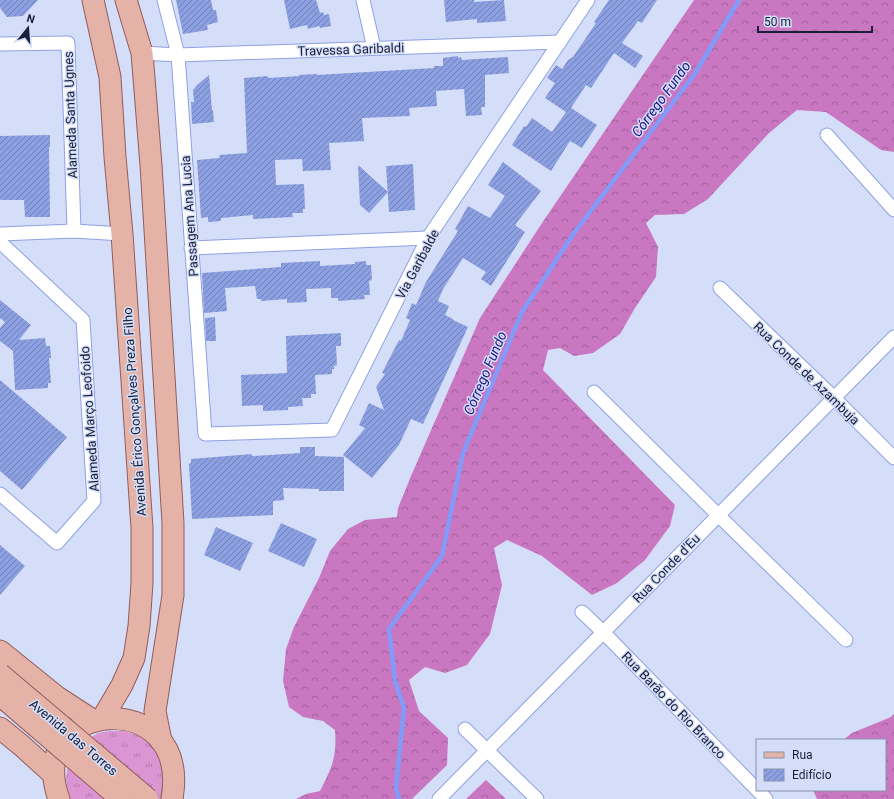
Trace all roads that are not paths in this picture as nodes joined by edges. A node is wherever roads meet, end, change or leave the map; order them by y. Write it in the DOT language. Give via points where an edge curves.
graph roads {
  1 [pos="93,0"];
  2 [pos="126,0"];
  3 [pos="164,0"];
  4 [pos="363,0"];
  5 [pos="588,0"];
  6 [pos="560,42"];
  7 [pos="0,44"];
  8 [pos="374,48"];
  9 [pos="142,53"];
  10 [pos="178,55"];
  11 [pos="827,135"];
  12 [pos="894,210"];
  13 [pos="74,231"];
  14 [pos="0,234"];
  15 [pos="122,234"];
  16 [pos="428,238"];
  17 [pos="0,242"];
  18 [pos="191,248"];
  19 [pos="720,288"];
  20 [pos="894,337"];
  21 [pos="594,392"];
  22 [pos="833,397"];
  23 [pos="205,434"];
  24 [pos="894,458"];
  25 [pos="0,494"];
  26 [pos="718,515"];
  27 [pos="582,612"];
  28 [pos="603,632"];
  29 [pos="846,640"];
  30 [pos="0,650"];
  31 [pos="0,674"];
  32 [pos="0,695"];
  33 [pos="98,720"];
  34 [pos="0,728"];
  35 [pos="465,729"];
  36 [pos="161,741"];
  37 [pos="486,750"];
  38 [pos="56,788"];
  39 [pos="177,788"];
  40 [pos="756,789"];
  41 [pos="758,791"];
  42 [pos="121,799"];
  43 [pos="148,799"];
  44 [pos="439,799"];
  45 [pos="536,799"];
  46 [pos="766,799"];
  1 -- 15 [label="main road, Avenida Érico Gonçalves Preza Filho" via="110,76"];
  2 -- 9 [label="main road"];
  3 -- 10 [label="street, Passagem Ana Lucia"];
  4 -- 8 [label="street"];
  5 -- 6 [label="street, Via Garibalde"];
  6 -- 8 [label="street, Travessa Garibaldi"];
  6 -- 16 [label="street, Via Garibalde"];
  7 -- 13 [label="street, Alameda Santa Ugnes" via="68,43"];
  8 -- 10 [label="street, Travessa Garibaldi"];
  9 -- 10 [label="street, Travessa Garibaldi"];
  9 -- 36 [label="main road" via="173,523 173,595 155,711"];
  10 -- 18 [label="street, Passagem Ana Lucia"];
  11 -- 12 [label="street"];
  13 -- 14 [label="street"];
  13 -- 15 [label="street"];
  15 -- 33 [label="main road, Avenida Érico Gonçalves Preza Filho" via="142,528 142,583 134,658 122,686"];
  16 -- 18 [label="street"];
  16 -- 23 [label="street, Via Garibalde" via="332,430"];
  17 -- 25 [label="street, Alameda Março Leofoido" via="83,320 94,501 57,543"];
  18 -- 23 [label="street, Passagem Ana Lucia"];
  19 -- 22 [label="street, Rua Conde de Azambuja"];
  20 -- 22 [label="street, Rua Conde d'Eu"];
  21 -- 26 [label="street"];
  22 -- 24 [label="street, Rua Conde de Azambuja"];
  22 -- 26 [label="street, Rua Conde d'Eu"];
  26 -- 28 [label="street, Rua Conde d'Eu"];
  26 -- 29 [label="street"];
  27 -- 28 [label="street, Rua Barão do Rio Branco"];
  28 -- 37 [label="street, Rua Conde d'Eu"];
  28 -- 40 [label="street, Rua Barão do Rio Branco"];
  30 -- 33 [label="main road" via="56,697"];
  31 -- 43 [label="main road, Avenida das Torres, bridge"];
  32 -- 42 [label="main road, Avenida das Torres, bridge"];
  33 -- 36 [label="main road" via="116,718 131,721 151,731"];
  33 -- 38 [label="main road" via="77,728 64,740 56,756"];
  34 -- 38 [label="main road"];
  35 -- 37 [label="street"];
  36 -- 39 [label="main road" via="170,757"];
  37 -- 44 [label="street, Rua Conde d'Eu"];
  37 -- 45 [label="street"];
  41 -- 46 [label="street, Rua Barão do Rio Branco"];
}
